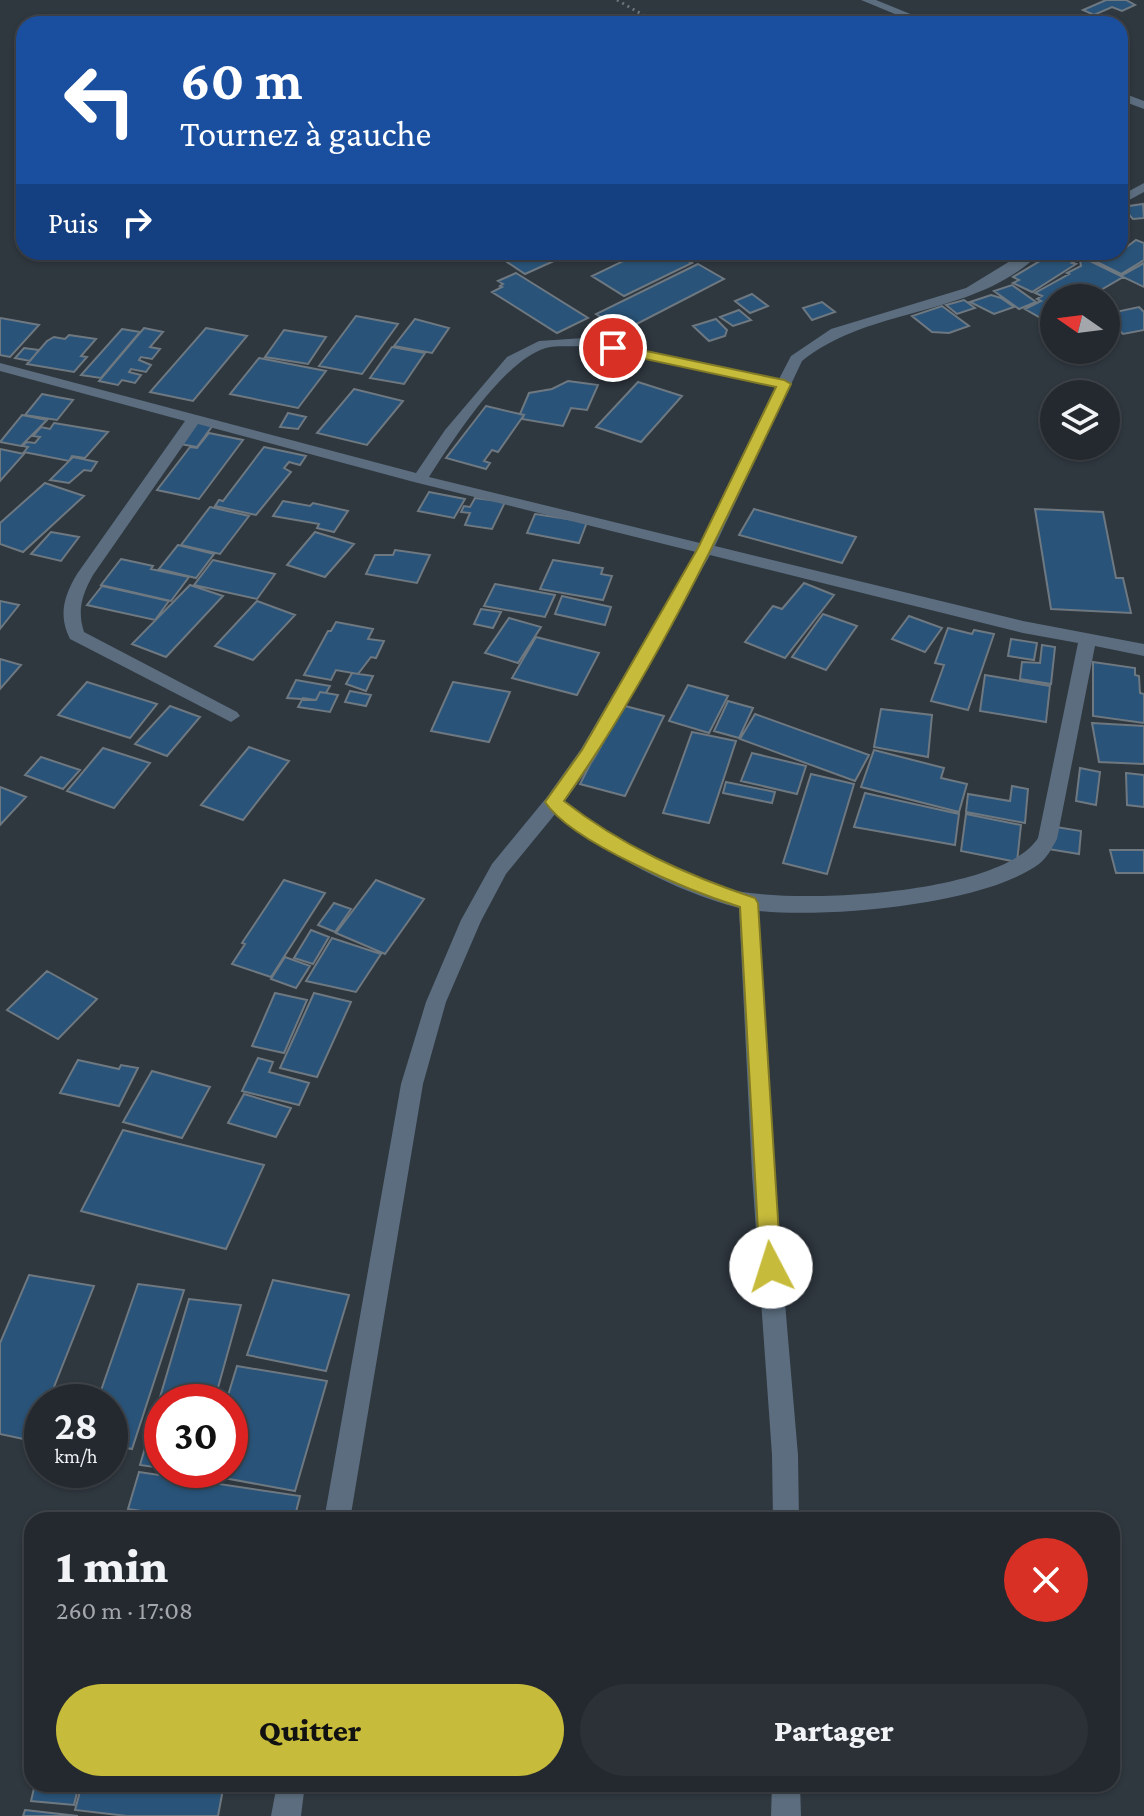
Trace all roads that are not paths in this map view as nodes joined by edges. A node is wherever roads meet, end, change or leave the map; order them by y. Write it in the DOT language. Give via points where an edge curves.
graph roads {
  1 [pos="866,0"];
  2 [pos="908,16"];
  3 [pos="1021,260"];
  4 [pos="0,367"];
  5 [pos="784,384"];
  6 [pos="195,418"];
  7 [pos="420,479"];
  8 [pos="706,548"];
  9 [pos="1087,642"];
  10 [pos="1144,650"];
  11 [pos="231,716"];
  12 [pos="554,802"];
  13 [pos="749,903"];
  14 [pos="338,1512"];
  15 [pos="786,1512"];
  16 [pos="290,1792"];
  17 [pos="786,1792"];
  18 [pos="286,1816"];
  19 [pos="786,1816"];
  1 -- 2 [label="street"];
  3 -- 5 [label="street" via="971,290 848,325 815,340 796,359"];
  4 -- 6 [label="street"];
  5 -- 7 [label="street" via="584,342 544,344 512,360 450,433"];
  5 -- 8 [label="street"];
  6 -- 7 [label="street"];
  6 -- 11 [label="street" via="85,574 69,614 76,635"];
  7 -- 8 [label="street"];
  8 -- 9 [label="street"];
  8 -- 12 [label="street" via="588,754"];
  9 -- 10 [label="street"];
  9 -- 13 [label="street" via="1047,839 1033,859 951,890 801,907"];
  12 -- 13 [label="street" via="619,847 697,887"];
  12 -- 14 [label="street" via="499,869 436,1002 412,1084"];
  13 -- 15 [label="street"];
  16 -- 18 [label="street"];
  17 -- 19 [label="street"];
}
